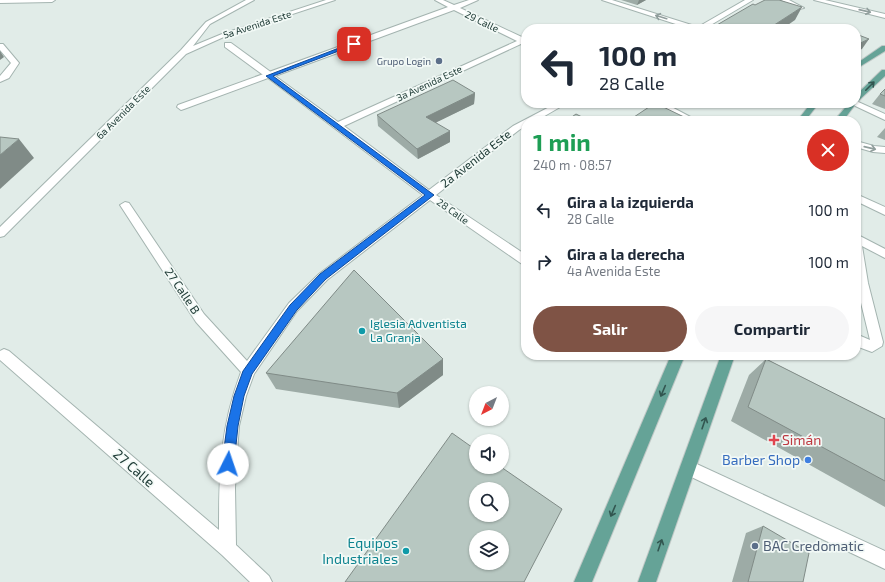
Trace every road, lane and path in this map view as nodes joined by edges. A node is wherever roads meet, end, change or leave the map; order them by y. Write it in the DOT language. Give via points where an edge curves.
graph roads {
  1 [pos="52,0"];
  2 [pos="251,0"];
  3 [pos="332,0"];
  4 [pos="438,0"];
  5 [pos="476,0"];
  6 [pos="605,0"];
  7 [pos="750,0"];
  8 [pos="784,0"];
  9 [pos="817,0"];
  10 [pos="0,1"];
  11 [pos="454,8"];
  12 [pos="801,8"];
  13 [pos="885,16"];
  14 [pos="208,23"];
  15 [pos="683,24"];
  16 [pos="708,24"];
  17 [pos="224,35"];
  18 [pos="521,41"];
  19 [pos="521,43"];
  20 [pos="228,44"];
  21 [pos="0,46"];
  22 [pos="885,48"];
  23 [pos="184,52"];
  24 [pos="861,64"];
  25 [pos="885,72"];
  26 [pos="269,76"];
  27 [pos="0,80"];
  28 [pos="861,95"];
  29 [pos="861,106"];
  30 [pos="181,107"];
  31 [pos="554,108"];
  32 [pos="667,108"];
  33 [pos="811,108"];
  34 [pos="849,108"];
  35 [pos="539,116"];
  36 [pos="684,116"];
  37 [pos="804,116"];
  38 [pos="842,116"];
  39 [pos="885,117"];
  40 [pos="337,126"];
  41 [pos="521,126"];
  42 [pos="861,145"];
  43 [pos="885,150"];
  44 [pos="430,195"];
  45 [pos="861,199"];
  46 [pos="125,205"];
  47 [pos="885,211"];
  48 [pos="0,233"];
  49 [pos="861,241"];
  50 [pos="885,254"];
  51 [pos="521,258"];
  52 [pos="861,277"];
  53 [pos="861,309"];
  54 [pos="869,313"];
  55 [pos="861,342"];
  56 [pos="4,355"];
  57 [pos="676,360"];
  58 [pos="726,360"];
  59 [pos="248,371"];
  60 [pos="688,468"];
  61 [pos="228,549"];
  62 [pos="885,560"];
  63 [pos="263,582"];
  64 [pos="583,582"];
  65 [pos="647,582"];
  1 -- 10 [label="street"];
  2 -- 14 [label="street, 6a Avenida Este"];
  3 -- 17 [label="street, 5a Avenida Este"];
  4 -- 11 [label="street, 29 Calle"];
  5 -- 11 [label="street"];
  15 -- 6 [label="street, one-way"];
  7 -- 16 [label="street"];
  8 -- 12 [label="street"];
  9 -- 13 [label="street, one-way"];
  11 -- 18 [label="street, 29 Calle"];
  11 -- 26 [label="street"];
  14 -- 17 [label="street" via="209,29"];
  14 -- 23 [label="street, 6a Avenida Este"];
  17 -- 23 [label="street, 5a Avenida Este"];
  19 -- 40 [label="street, 3a Avenida Este"];
  20 -- 26 [label="street, 28 Calle"];
  21 -- 27 [label="street" via="15,63"];
  22 -- 24 [label="main road"];
  23 -- 48 [label="street, 6a Avenida Este"];
  28 -- 25 [label="main road, one-way"];
  26 -- 30 [label="street"];
  26 -- 40 [label="street, 28 Calle"];
  29 -- 39 [label="street"];
  31 -- 35 [label="street"];
  32 -- 36 [label="street"];
  33 -- 37 [label="main road"];
  34 -- 38 [label="main road"];
  40 -- 44 [label="street, 28 Calle"];
  41 -- 44 [label="street, 2a Avenida Este"];
  42 -- 43 [label="street, one-way"];
  44 -- 51 [label="street, 28 Calle"];
  44 -- 59 [label="street, 2a Avenida Este" via="323,277 293,307"];
  45 -- 47 [label="street"];
  46 -- 59 [label="street, 27 Calle B" via="200,318"];
  49 -- 50 [label="street"];
  52 -- 54 [label="street"];
  53 -- 54 [label="street"];
  54 -- 55 [label="street" via="877,342 872,346"];
  56 -- 61 [label="street, 27 Calle"];
  57 -- 64 [label="main road, one-way"];
  60 -- 58 [label="main road, one-way"];
  59 -- 61 [label="street, 2a Avenida Este" via="239,396 229,452"];
  60 -- 62 [label="street"];
  65 -- 60 [label="main road, one-way"];
  61 -- 63 [label="street, 27 Calle"];
}
